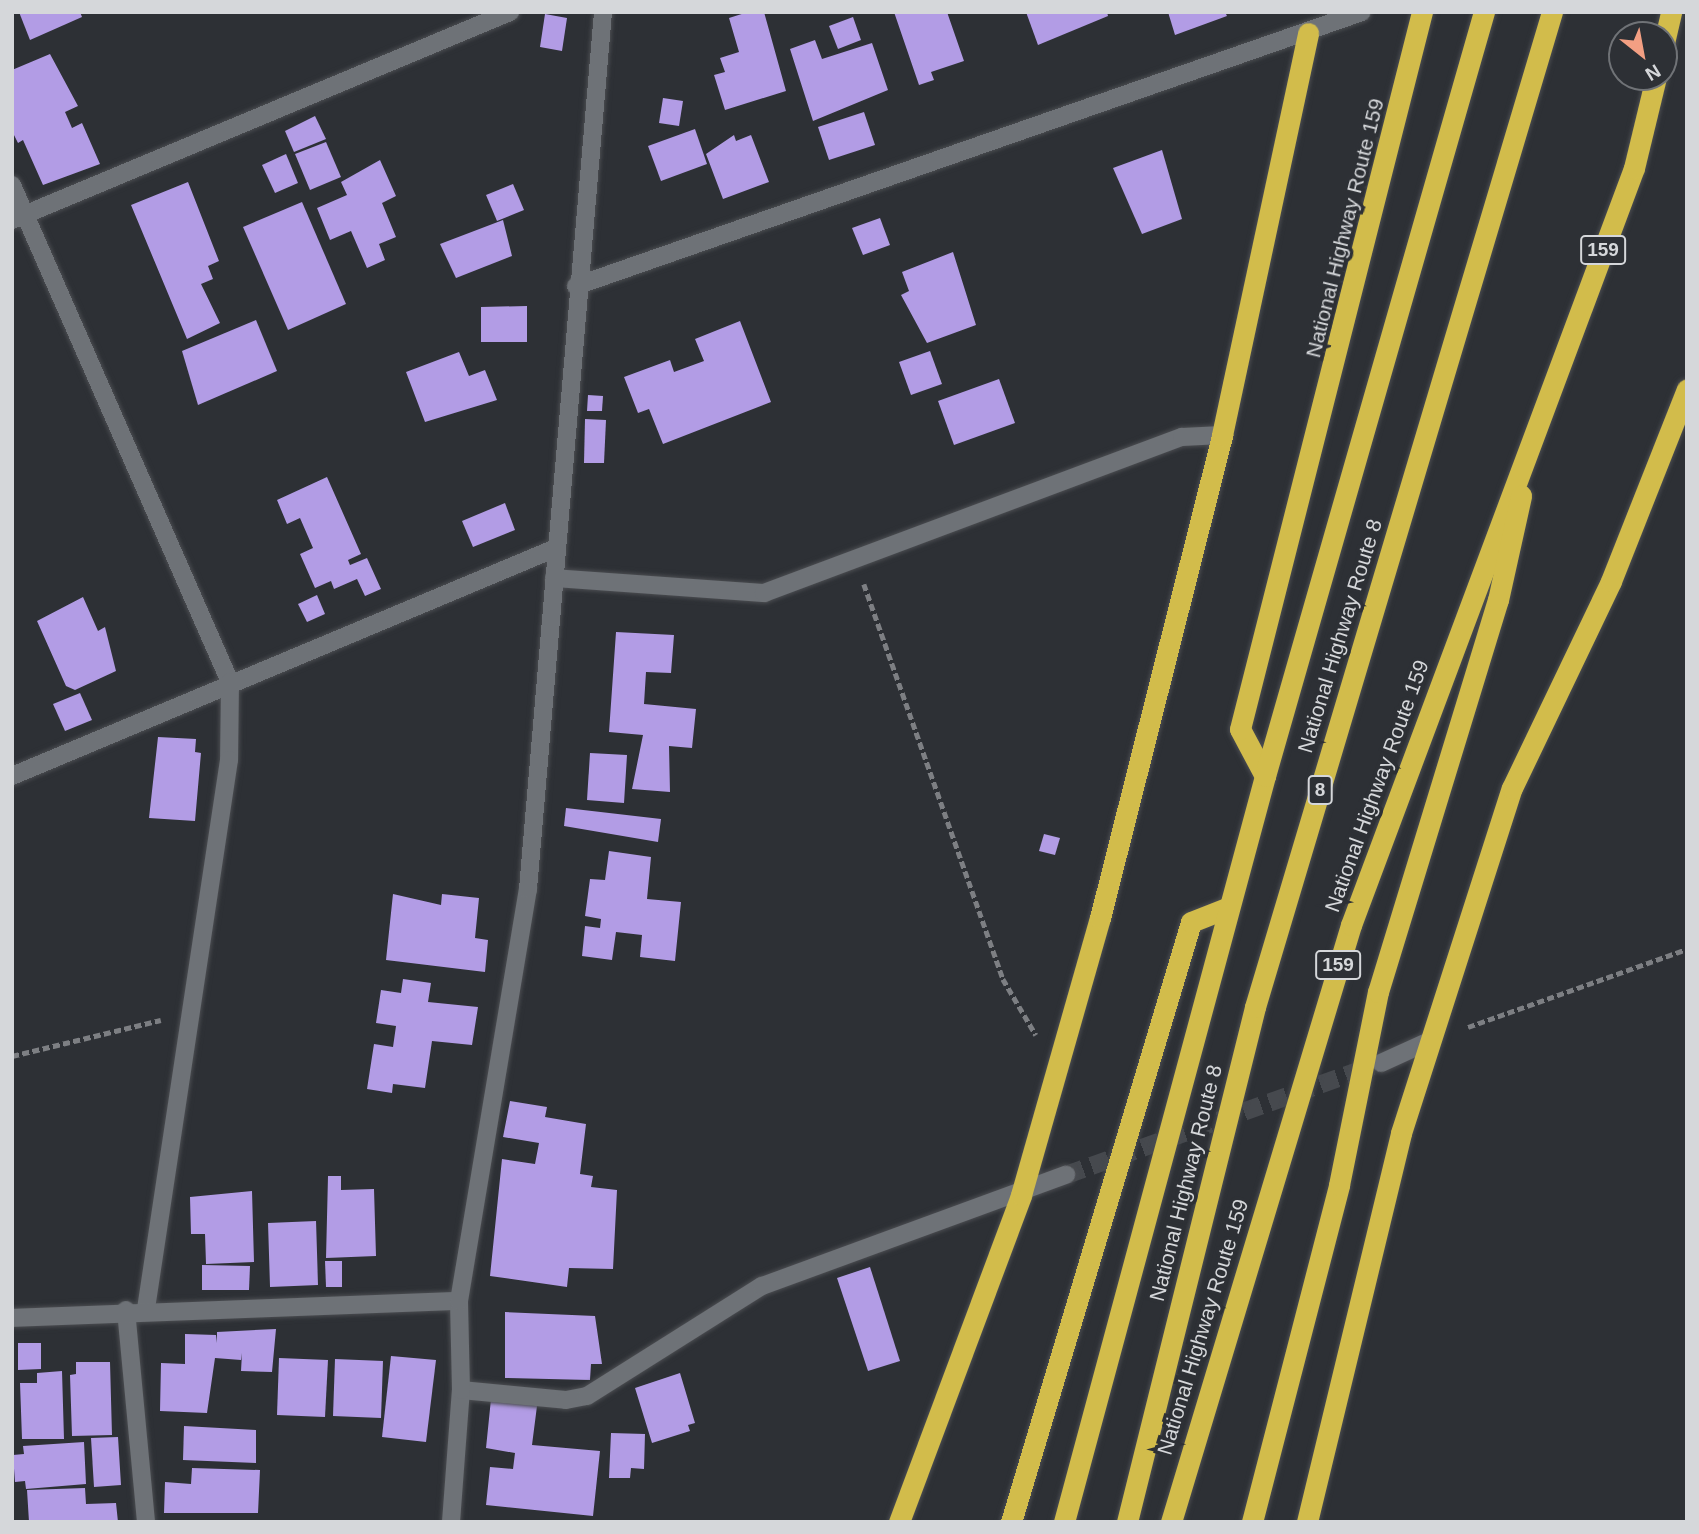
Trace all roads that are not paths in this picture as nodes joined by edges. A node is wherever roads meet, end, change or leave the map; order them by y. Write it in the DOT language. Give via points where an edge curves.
graph roads {
  1 [pos="510,12"];
  2 [pos="603,12"];
  3 [pos="1362,12"];
  4 [pos="1422,12"];
  5 [pos="1485,12"];
  6 [pos="1552,12"];
  7 [pos="1310,22"];
  8 [pos="1653,91"];
  9 [pos="12,185"];
  10 [pos="19,217"];
  11 [pos="576,286"];
  12 [pos="1687,389"];
  13 [pos="1538,419"];
  14 [pos="1222,435"];
  15 [pos="556,548"];
  16 [pos="554,578"];
  17 [pos="230,682"];
  18 [pos="12,776"];
  19 [pos="1265,776"];
  20 [pos="1229,907"];
  21 [pos="1427,1042"];
  22 [pos="1381,1063"];
  23 [pos="1066,1175"];
  24 [pos="1021,1195"];
  25 [pos="458,1301"];
  26 [pos="146,1309"];
  27 [pos="126,1310"];
  28 [pos="12,1318"];
  29 [pos="461,1390"];
  30 [pos="146,1522"];
  31 [pos="451,1522"];
  32 [pos="899,1522"];
  33 [pos="1011,1522"];
  34 [pos="1064,1522"];
  35 [pos="1128,1522"];
  36 [pos="1171,1522"];
  37 [pos="1252,1522"];
  38 [pos="1307,1522"];
  1 -- 10 [label="street"];
  2 -- 11 [label="street"];
  3 -- 7 [label="street"];
  4 -- 19 [label="highway, National Highway Route 159" via="1240,729"];
  5 -- 19 [label="highway, National Highway Route 8"];
  6 -- 35 [label="highway, National Highway Route 8 / 8" via="1255,1007"];
  7 -- 11 [label="street"];
  7 -- 14 [label="highway"];
  8 -- 13 [label="highway, National Highway Route 159 / 159" via="1634,168"];
  9 -- 10 [label="street"];
  10 -- 17 [label="street"];
  11 -- 15 [label="street"];
  12 -- 21 [label="highway" via="1611,581 1512,788"];
  13 -- 36 [label="highway, National Highway Route 159 / 159" via="1351,925"];
  13 -- 37 [label="highway" via="1498,600 1378,992 1339,1185"];
  14 -- 16 [label="street" via="1182,437 764,593"];
  14 -- 24 [label="highway"];
  15 -- 16 [label="street"];
  15 -- 17 [label="street"];
  16 -- 25 [label="street" via="528,889"];
  17 -- 18 [label="street"];
  17 -- 26 [label="street" via="229,760"];
  19 -- 20 [label="highway, National Highway Route 8"];
  20 -- 33 [label="highway" via="1191,922"];
  20 -- 34 [label="highway, National Highway Route 8"];
  21 -- 22 [label="street"];
  21 -- 38 [label="highway"];
  23 -- 24 [label="street"];
  24 -- 29 [label="street" via="762,1286 587,1395 566,1400"];
  24 -- 32 [label="highway"];
  25 -- 26 [label="street"];
  25 -- 29 [label="street"];
  26 -- 27 [label="street"];
  27 -- 28 [label="street"];
  27 -- 30 [label="street"];
  29 -- 31 [label="street"];
}
